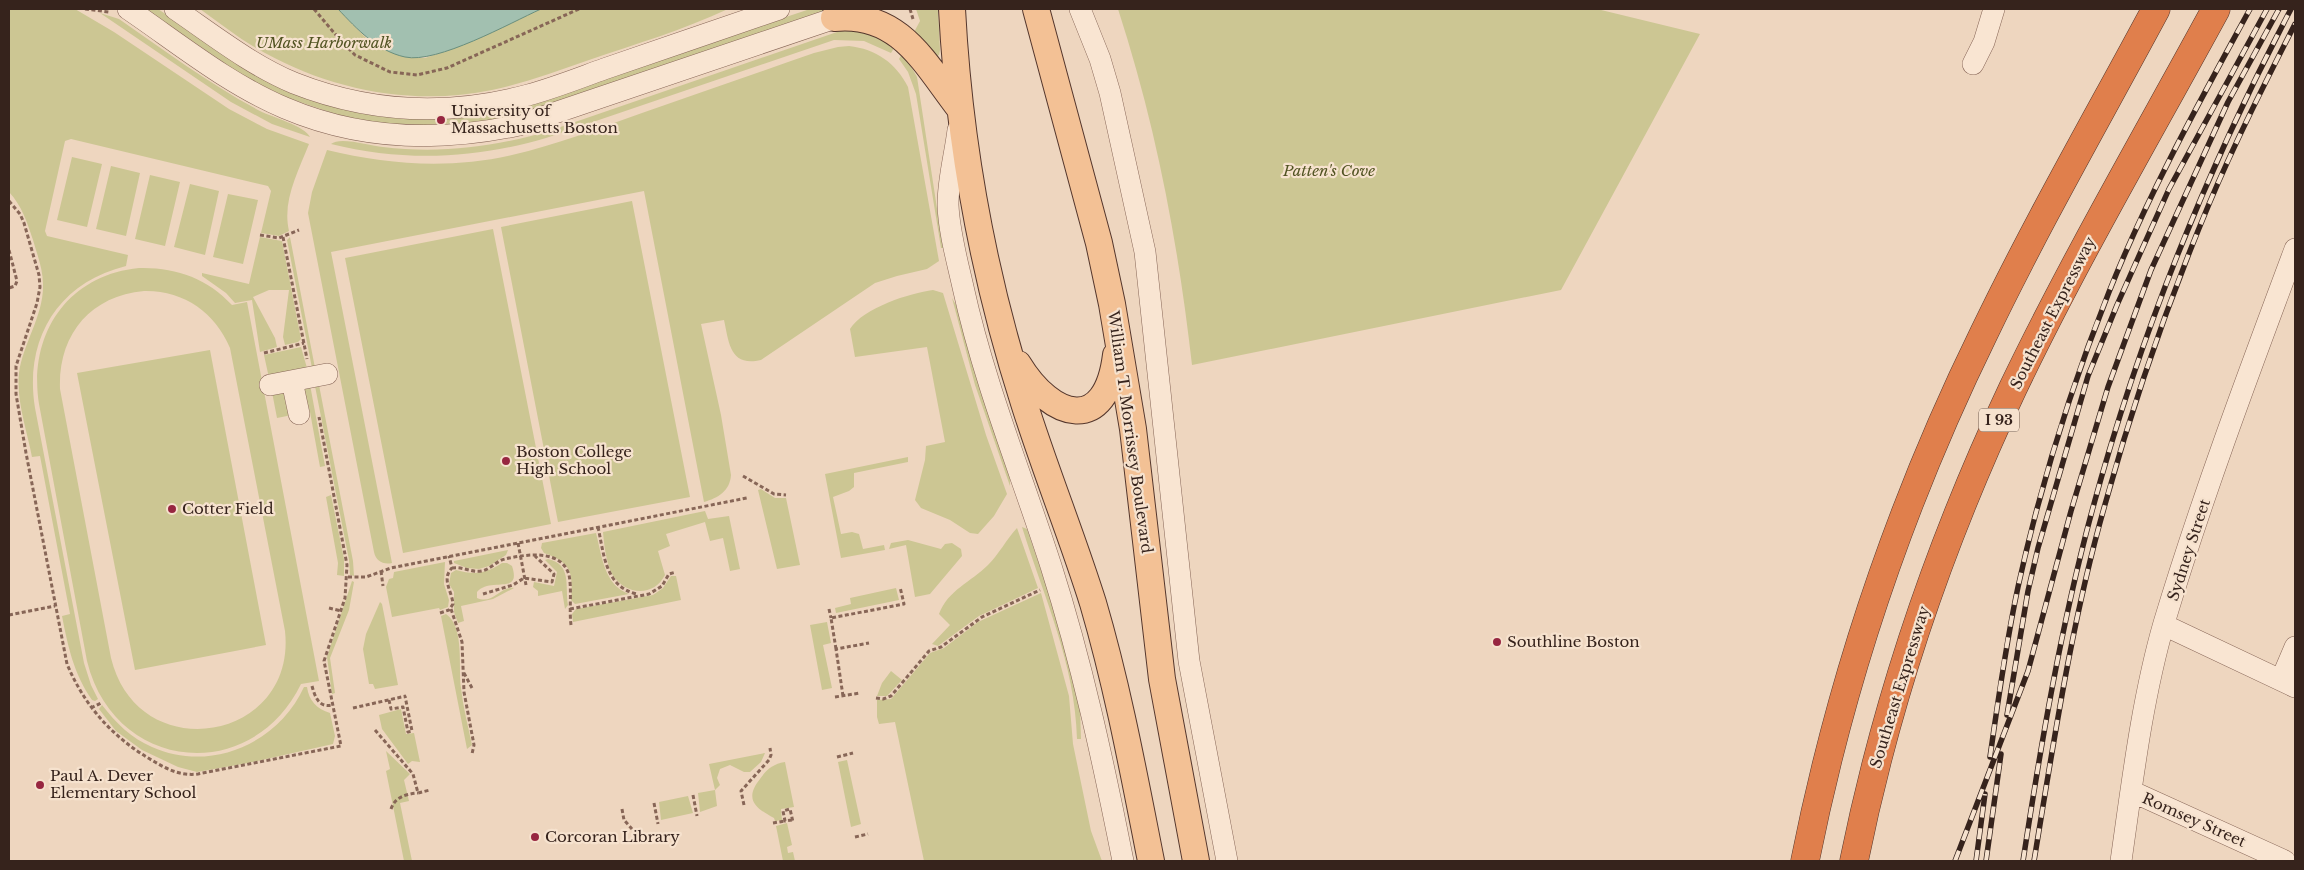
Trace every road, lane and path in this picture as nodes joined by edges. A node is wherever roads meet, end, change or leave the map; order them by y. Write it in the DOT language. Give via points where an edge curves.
graph roads {
  1 [pos="128,9"];
  2 [pos="175,9"];
  3 [pos="314,9"];
  4 [pos="579,9"];
  5 [pos="779,9"];
  6 [pos="862,9"];
  7 [pos="952,9"];
  8 [pos="1036,9"];
  9 [pos="1080,9"];
  10 [pos="1994,9"];
  11 [pos="2156,9"];
  12 [pos="2216,9"];
  13 [pos="834,18"];
  14 [pos="1973,64"];
  15 [pos="960,109"];
  16 [pos="9,203"];
  17 [pos="299,230"];
  18 [pos="260,235"];
  19 [pos="283,237"];
  20 [pos="2295,249"];
  21 [pos="9,250"];
  22 [pos="9,288"];
  23 [pos="1118,333"];
  24 [pos="1005,339"];
  25 [pos="264,352"];
  26 [pos="310,377"];
  27 [pos="270,385"];
  28 [pos="299,414"];
  29 [pos="742,476"];
  30 [pos="786,495"];
  31 [pos="746,498"];
  32 [pos="598,527"];
  33 [pos="518,543"];
  34 [pos="449,556"];
  35 [pos="520,556"];
  36 [pos="535,556"];
  37 [pos="452,568"];
  38 [pos="381,571"];
  39 [pos="676,572"];
  40 [pos="348,577"];
  41 [pos="524,578"];
  42 [pos="526,585"];
  43 [pos="383,586"];
  44 [pos="900,587"];
  45 [pos="1042,589"];
  46 [pos="483,594"];
  47 [pos="640,594"];
  48 [pos="55,606"];
  49 [pos="329,608"];
  50 [pos="570,608"];
  51 [pos="450,609"];
  52 [pos="830,609"];
  53 [pos="341,611"];
  54 [pos="440,613"];
  55 [pos="9,615"];
  56 [pos="831,618"];
  57 [pos="571,625"];
  58 [pos="2164,625"];
  59 [pos="869,643"];
  60 [pos="2295,647"];
  61 [pos="836,650"];
  62 [pos="464,672"];
  63 [pos="2288,684"];
  64 [pos="312,686"];
  65 [pos="472,688"];
  66 [pos="860,693"];
  67 [pos="843,696"];
  68 [pos="836,697"];
  69 [pos="876,698"];
  70 [pos="389,700"];
  71 [pos="100,703"];
  72 [pos="332,706"];
  73 [pos="91,708"];
  74 [pos="353,708"];
  75 [pos="375,730"];
  76 [pos="770,748"];
  77 [pos="853,753"];
  78 [pos="472,754"];
  79 [pos="837,756"];
  80 [pos="430,790"];
  81 [pos="2130,791"];
  82 [pos="418,792"];
  83 [pos="693,795"];
  84 [pos="654,803"];
  85 [pos="744,805"];
  86 [pos="391,809"];
  87 [pos="622,809"];
  88 [pos="698,816"];
  89 [pos="785,821"];
  90 [pos="658,824"];
  91 [pos="773,824"];
  92 [pos="632,829"];
  93 [pos="868,834"];
  94 [pos="855,836"];
  95 [pos="1123,861"];
  96 [pos="1151,861"];
  97 [pos="1196,861"];
  98 [pos="1227,861"];
  99 [pos="1805,861"];
  100 [pos="1854,861"];
  101 [pos="2121,861"];
  102 [pos="2285,861"];
  1 -- 13 [label="street" via="238,84 286,108 358,130 418,136 478,133 519,125"];
  2 -- 5 [label="street" via="242,54 294,83 369,104 402,109 437,109 471,107 529,95"];
  3 -- 4 [label="path" via="355,55 390,72 417,75 438,71"];
  6 -- 13 [label="street"];
  7 -- 15 [label="main road"];
  8 -- 23 [label="main road, William T. Morrissey Boulevard" via="1099,243"];
  9 -- 98 [label="street, William T. Morrissey Boulevard" via="1110,93 1144,244 1189,661"];
  10 -- 14 [label="street"];
  11 -- 99 [label="highway" via="2001,298 1943,423 1862,640 1826,769"];
  12 -- 100 [label="highway, Southeast Expressway / I 93" via="2062,293 2013,388 1986,450 1945,550 1906,663 1876,767"];
  13 -- 15 [label="main road" via="863,18 897,33"];
  15 -- 24 [label="main road" via="981,235"];
  15 -- 95 [label="street" via="948,206 959,272 986,377 1078,656 1096,726"];
  16 -- 48 [label="path" via="24,223 40,284 34,314 17,362 17,406"];
  17 -- 19 [label="path"];
  18 -- 19 [label="path"];
  19 -- 25 [label="path" via="304,343"];
  20 -- 58 [label="street, Sydney Street"];
  21 -- 22 [label="path" via="17,281"];
  23 -- 24 [label="main road" via="1116,362 1107,392 1093,406 1080,410 1066,409 1048,400 1028,378"];
  23 -- 97 [label="main road, William T. Morrissey Boulevard" via="1133,429 1162,679"];
  24 -- 96 [label="main road" via="1102,636 1118,696"];
  26 -- 27 [label="street"];
  26 -- 28 [label="street"];
  26 -- 40 [label="path"];
  29 -- 30 [label="path" via="774,494"];
  31 -- 32 [label="path"];
  32 -- 33 [label="path"];
  32 -- 47 [label="path" via="611,577 625,590"];
  33 -- 34 [label="path"];
  33 -- 35 [label="path"];
  34 -- 37 [label="path"];
  34 -- 38 [label="path"];
  35 -- 36 [label="path"];
  35 -- 37 [label="path" via="504,559 475,572"];
  35 -- 41 [label="path"];
  36 -- 41 [label="path" via="554,574 552,582"];
  36 -- 50 [label="path" via="551,557 564,566 570,581"];
  37 -- 51 [label="path" via="446,581 453,601"];
  38 -- 40 [label="path" via="366,577"];
  38 -- 43 [label="path"];
  39 -- 47 [label="path" via="669,574 654,591"];
  40 -- 53 [label="path"];
  41 -- 42 [label="path"];
  41 -- 46 [label="path" via="513,585"];
  44 -- 56 [label="path" via="904,604"];
  45 -- 69 [label="path" via="982,617 941,647 929,651 891,696"];
  47 -- 50 [label="path"];
  48 -- 55 [label="path"];
  48 -- 73 [label="path" via="67,664"];
  49 -- 53 [label="path"];
  50 -- 57 [label="path"];
  51 -- 54 [label="path"];
  51 -- 62 [label="path" via="462,642"];
  52 -- 56 [label="path"];
  53 -- 72 [label="path" via="325,657"];
  56 -- 61 [label="path"];
  58 -- 63 [label="street"];
  58 -- 81 [label="street, Sydney Street"];
  59 -- 61 [label="path"];
  60 -- 63 [label="street"];
  61 -- 67 [label="path"];
  62 -- 65 [label="path"];
  62 -- 78 [label="path" via="464,692 474,745"];
  64 -- 72 [label="path" via="321,704"];
  66 -- 67 [label="path"];
  67 -- 68 [label="path"];
  70 -- 70 [label="path" via="391,709 402,707 408,732 412,731 406,696"];
  70 -- 74 [label="path"];
  71 -- 73 [label="path"];
  72 -- 73 [label="path" via="341,746 191,775 166,768 134,749 107,727"];
  75 -- 82 [label="path" via="413,774"];
  76 -- 85 [label="path" via="769,760 741,791"];
  77 -- 79 [label="path"];
  80 -- 82 [label="path"];
  81 -- 101 [label="street, Sydney Street"];
  81 -- 102 [label="street, Romsey Street"];
  82 -- 86 [label="path" via="401,797"];
  83 -- 88 [label="path"];
  84 -- 90 [label="path"];
  87 -- 92 [label="path" via="624,820"];
  89 -- 89 [label="path" via="783,810 790,809 793,821"];
  89 -- 91 [label="path"];
  93 -- 94 [label="path"];
}
